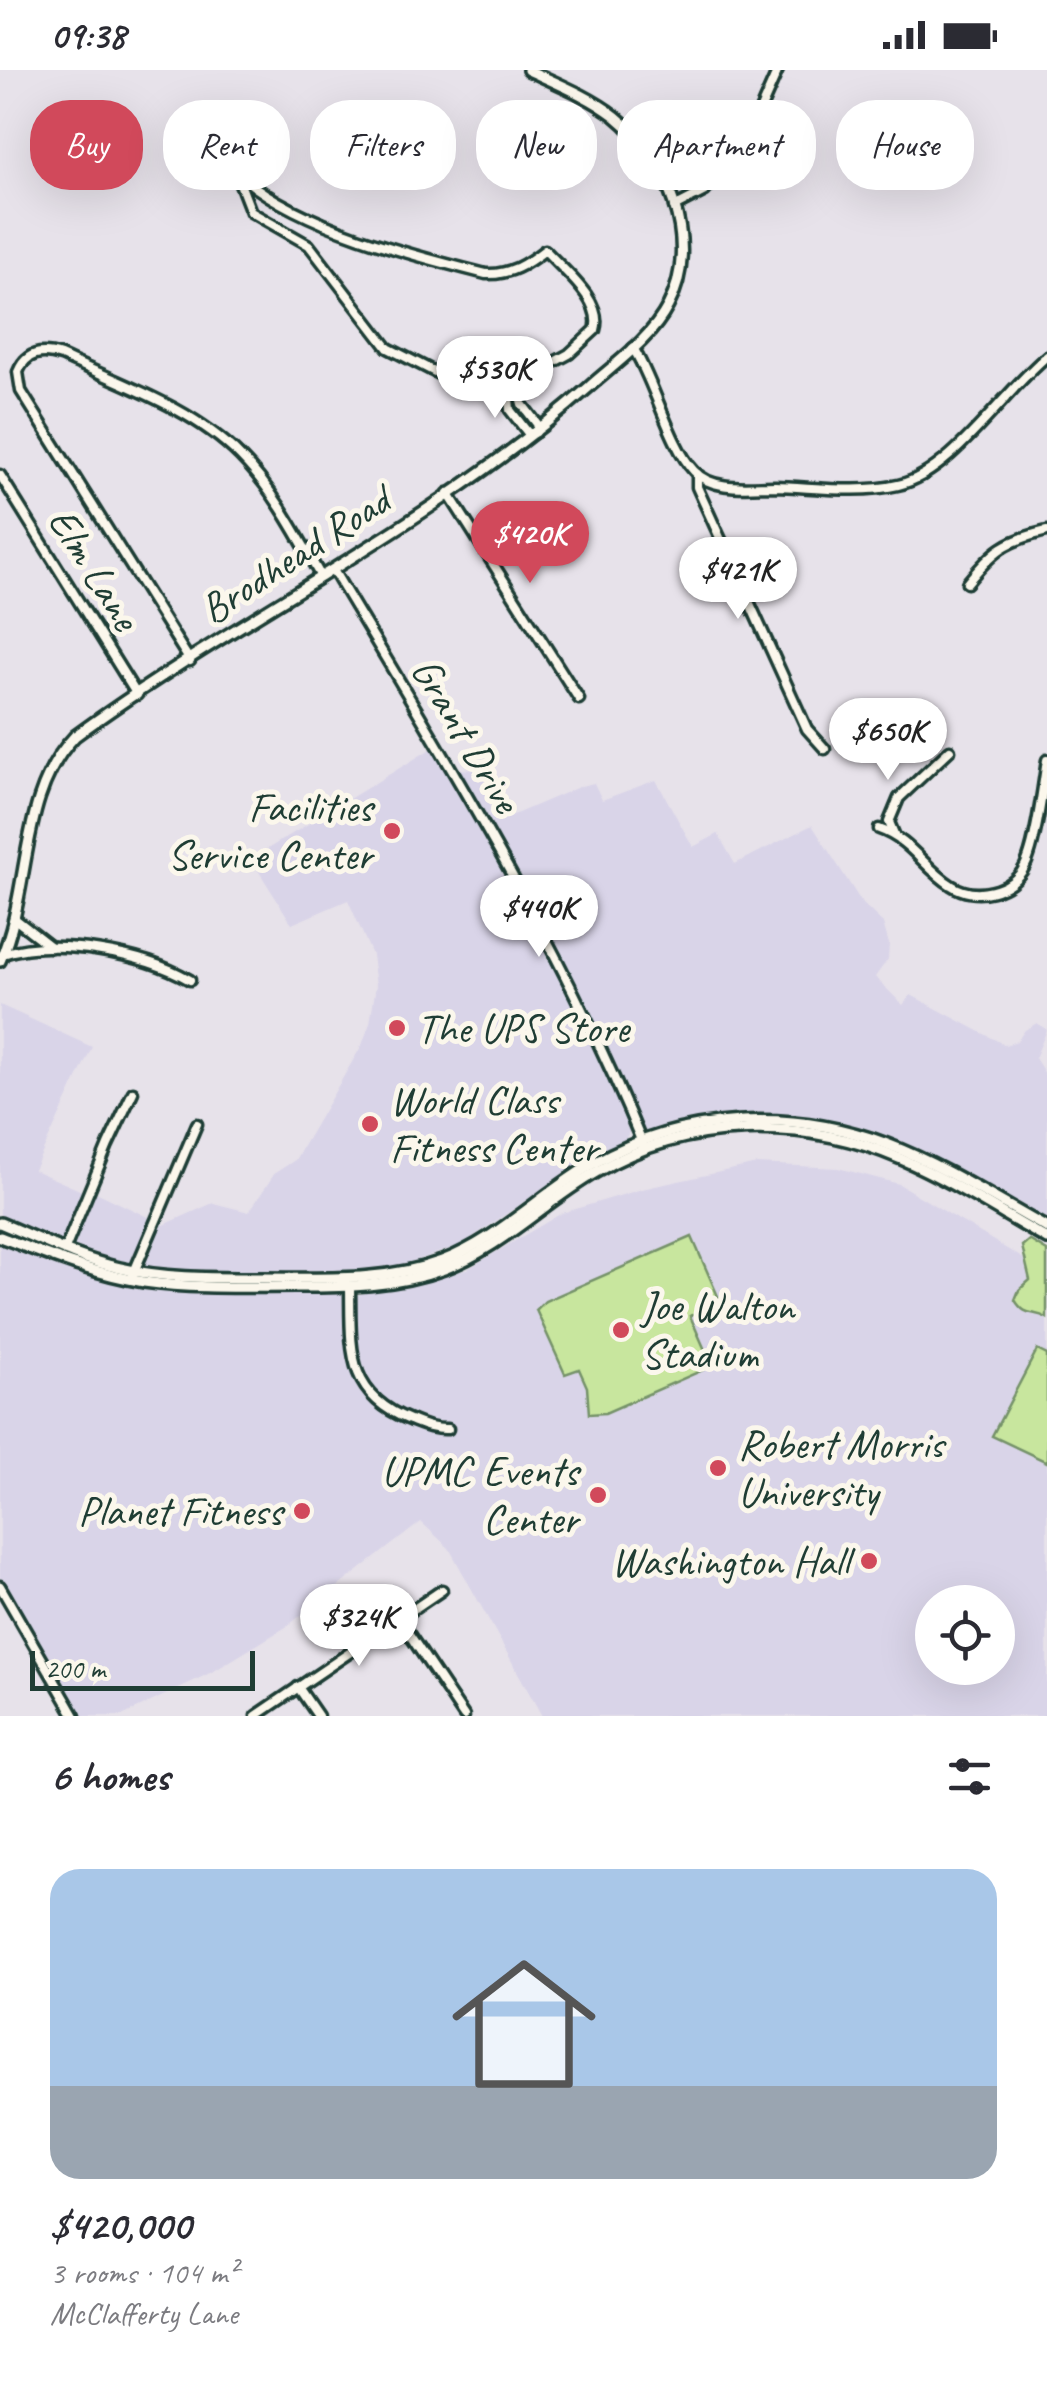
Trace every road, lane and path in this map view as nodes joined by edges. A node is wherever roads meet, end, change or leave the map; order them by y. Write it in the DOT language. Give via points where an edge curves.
graph roads {
  1 [pos="528,70"];
  2 [pos="778,70"];
  3 [pos="674,207"];
  4 [pos="633,348"];
  5 [pos="1047,356"];
  6 [pos="511,381"];
  7 [pos="536,433"];
  8 [pos="697,474"];
  9 [pos="0,475"];
  10 [pos="448,492"];
  11 [pos="1047,530"];
  12 [pos="332,570"];
  13 [pos="322,577"];
  14 [pos="967,583"];
  15 [pos="190,661"];
  16 [pos="137,695"];
  17 [pos="579,699"];
  18 [pos="825,749"];
  19 [pos="950,750"];
  20 [pos="1047,760"];
  21 [pos="879,829"];
  22 [pos="894,834"];
  23 [pos="15,919"];
  24 [pos="52,948"];
  25 [pos="1,957"];
  26 [pos="190,980"];
  27 [pos="133,1092"];
  28 [pos="197,1124"];
  29 [pos="643,1145"];
  30 [pos="0,1223"];
  31 [pos="1047,1228"];
  32 [pos="0,1237"];
  33 [pos="1047,1239"];
  34 [pos="65,1249"];
  35 [pos="132,1275"];
  36 [pos="350,1287"];
  37 [pos="448,1430"];
  38 [pos="0,1586"];
  39 [pos="442,1590"];
  40 [pos="399,1619"];
  41 [pos="298,1688"];
  42 [pos="75,1716"];
  43 [pos="256,1716"];
  44 [pos="318,1716"];
  45 [pos="464,1716"];
  1 -- 3 [label="main road, Brodhead Road" via="618,119 658,167"];
  2 -- 3 [label="street" via="755,122 705,191"];
  3 -- 4 [label="main road, Brodhead Road" via="678,284 661,318"];
  4 -- 7 [label="main road, Brodhead Road"];
  4 -- 8 [label="street"];
  5 -- 8 [label="street" via="939,464 907,482 862,488 727,485"];
  6 -- 6 [label="street" via="557,362 598,323 593,305 545,250 517,269 486,274 320,224 239,180 250,212 309,245 388,348 462,386"];
  6 -- 7 [label="street" via="538,425"];
  7 -- 10 [label="main road, Brodhead Road"];
  8 -- 18 [label="street" via="697,487 806,729"];
  9 -- 16 [label="street, Elm Lane"];
  10 -- 12 [label="main road, Brodhead Road"];
  10 -- 17 [label="street"];
  11 -- 14 [label="street" via="1010,540"];
  12 -- 13 [label="main road, Brodhead Road"];
  12 -- 29 [label="street, Grant Drive" via="542,925"];
  13 -- 15 [label="main road, Brodhead Road"];
  13 -- 15 [label="street" via="260,479 223,440 192,418 60,356 30,356 18,372 20,391"];
  15 -- 16 [label="main road, Brodhead Road"];
  16 -- 23 [label="main road, Brodhead Road" via="76,736 52,764"];
  19 -- 22 [label="street" via="899,798 889,822"];
  20 -- 22 [label="street" via="1025,866 995,890 973,893 950,884"];
  21 -- 22 [label="street"];
  23 -- 24 [label="street"];
  23 -- 25 [label="main road, Brodhead Road"];
  24 -- 25 [label="street"];
  24 -- 26 [label="street" via="128,957"];
  27 -- 34 [label="street"];
  28 -- 35 [label="street"];
  29 -- 31 [label="main road" via="728,1122 829,1127 920,1158"];
  29 -- 33 [label="main road" via="742,1130 834,1137 916,1166"];
  29 -- 35 [label="main road" via="580,1172 480,1243 405,1272"];
  29 -- 36 [label="main road" via="456,1264 410,1280"];
  30 -- 34 [label="main road"];
  32 -- 35 [label="main road" via="86,1268"];
  34 -- 35 [label="main road"];
  35 -- 36 [label="main road" via="180,1286"];
  36 -- 37 [label="street" via="362,1386 398,1415"];
  38 -- 42 [label="street"];
  39 -- 40 [label="street"];
  40 -- 41 [label="street"];
  40 -- 45 [label="street"];
  41 -- 43 [label="street"];
  41 -- 44 [label="street"];
}
